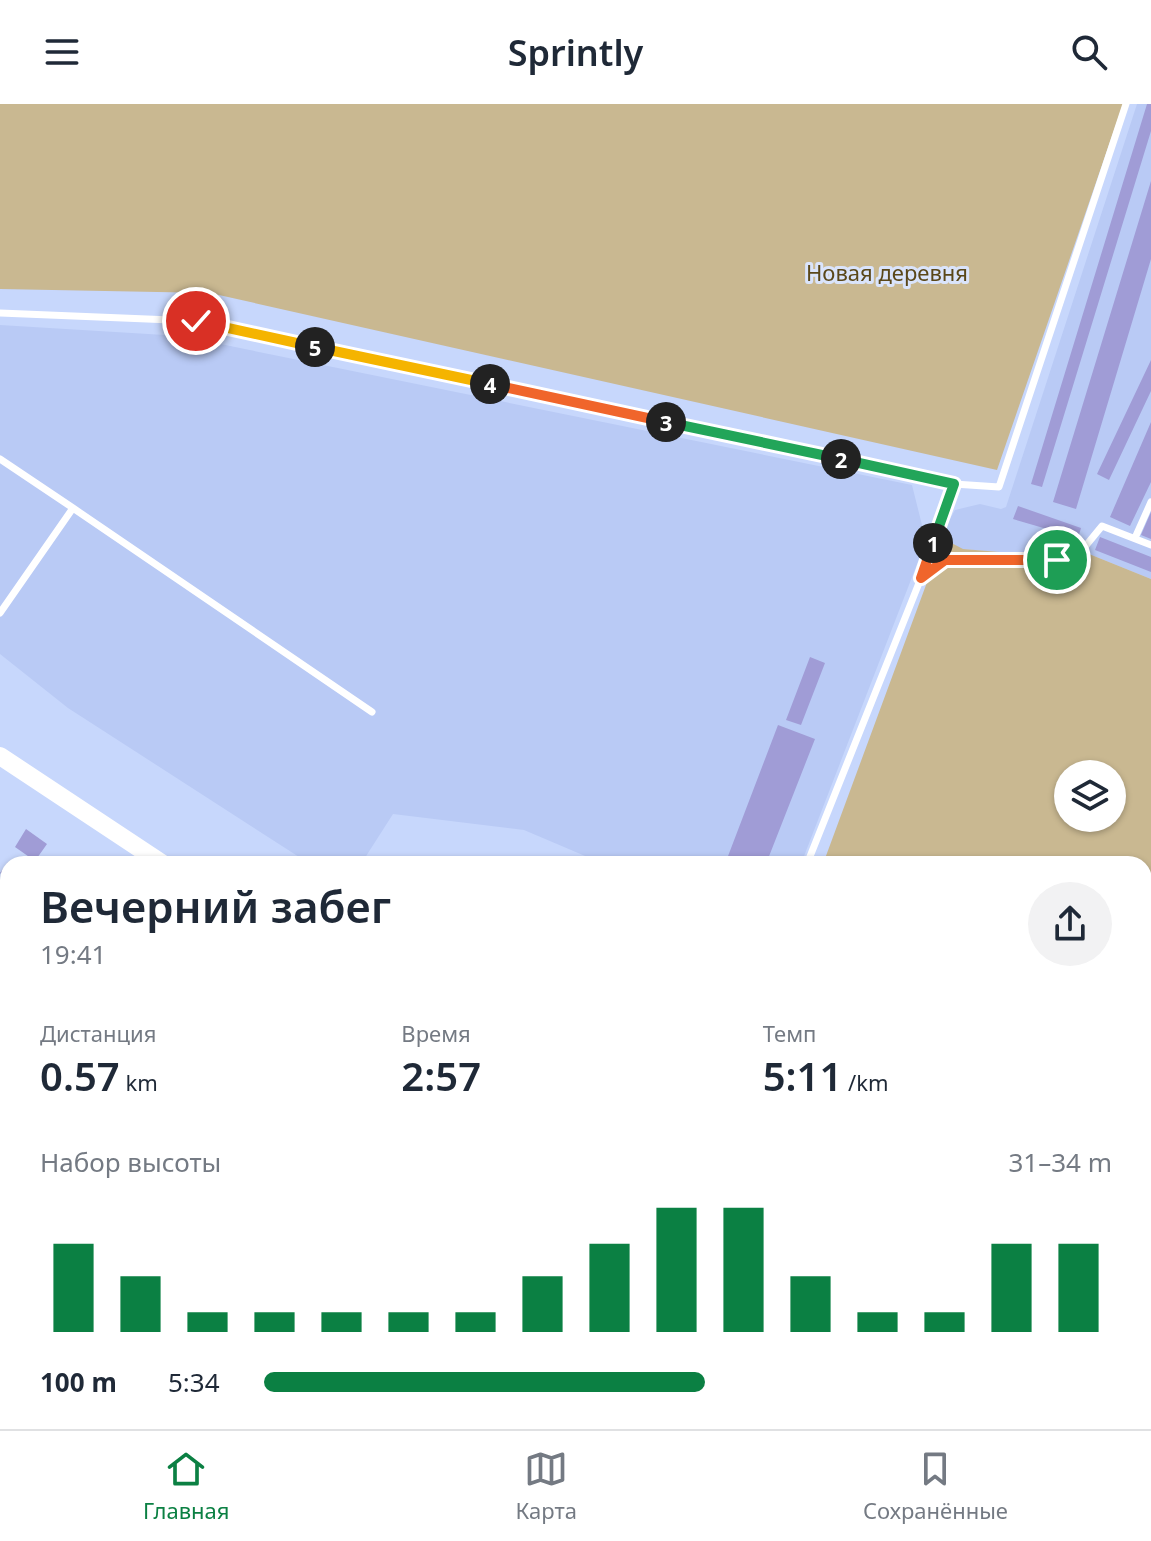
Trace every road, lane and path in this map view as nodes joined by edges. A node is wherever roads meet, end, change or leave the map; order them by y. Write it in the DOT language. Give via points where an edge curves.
graph roads {
  1 [pos="1126,104"];
  2 [pos="0,313"];
  3 [pos="0,459"];
  4 [pos="954,484"];
  5 [pos="1151,502"];
  6 [pos="73,508"];
  7 [pos="1135,538"];
  8 [pos="1151,545"];
  9 [pos="921,578"];
  10 [pos="0,613"];
  11 [pos="372,712"];
  12 [pos="0,756"];
  13 [pos="151,856"];
  14 [pos="810,856"];
  1 -- 4 [label="lane" via="999,487"];
  2 -- 4 [label="lane" via="196,321"];
  3 -- 6 [label="lane"];
  4 -- 9 [label="lane"];
  5 -- 7 [label="lane"];
  6 -- 10 [label="lane"];
  6 -- 11 [label="lane"];
  7 -- 8 [label="lane"];
  7 -- 9 [label="lane" via="1102,526 1079,554 1057,560 945,560"];
  9 -- 14 [label="lane"];
  12 -- 13 [label="main road"];
}
